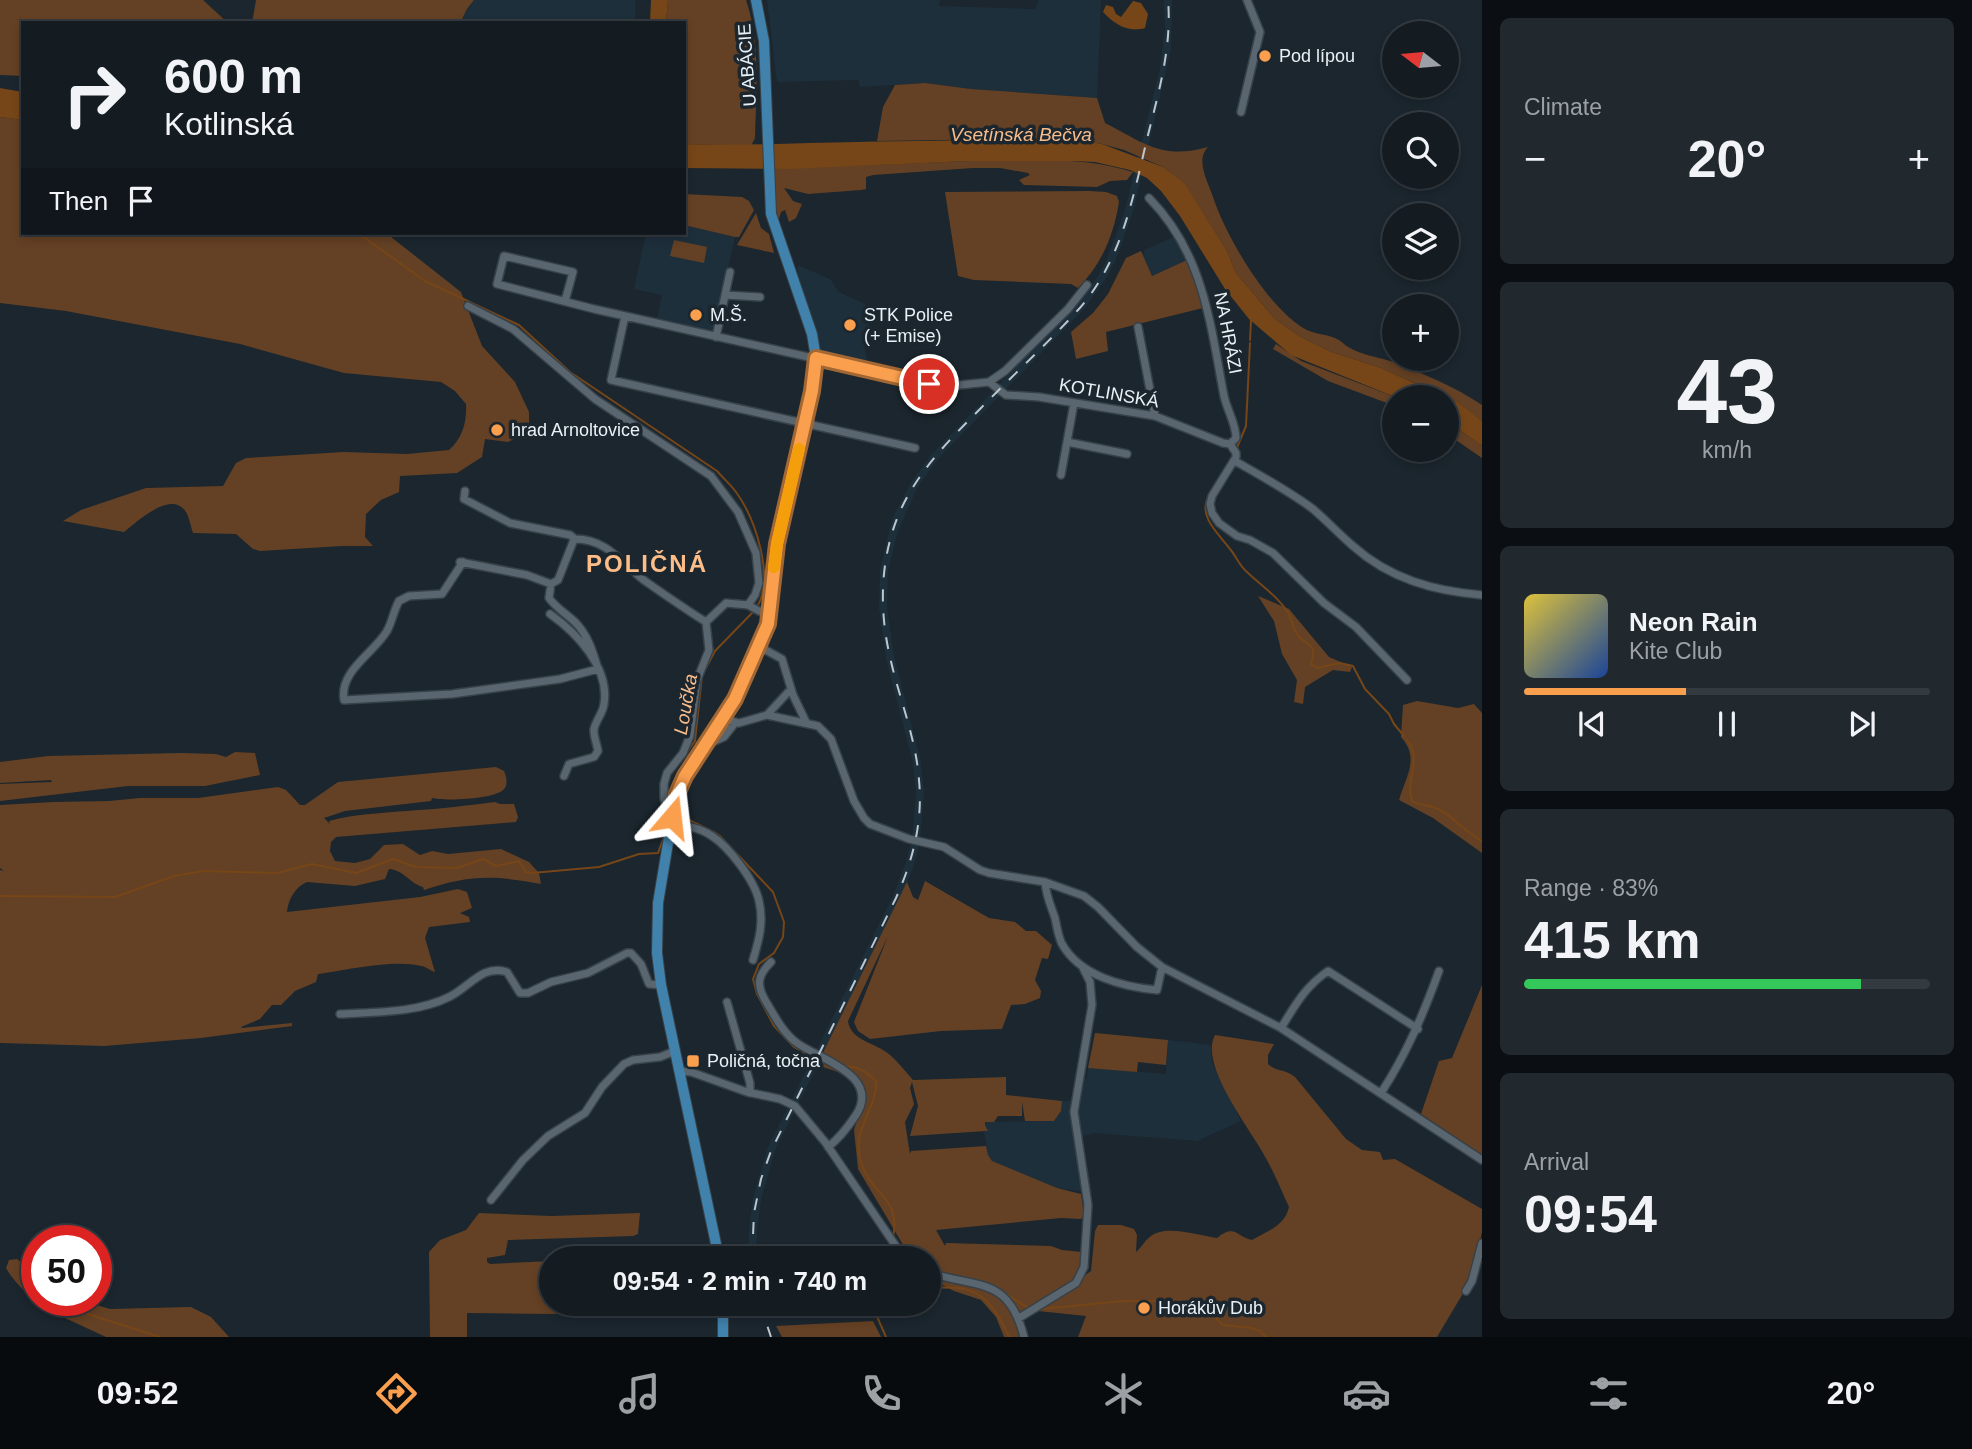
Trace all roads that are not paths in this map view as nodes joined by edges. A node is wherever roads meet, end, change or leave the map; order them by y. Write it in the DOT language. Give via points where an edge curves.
graph roads {
  1 [pos="756,0"];
  2 [pos="1247,0"];
  3 [pos="1241,112"];
  4 [pos="1149,198"];
  5 [pos="730,272"];
  6 [pos="1087,285"];
  7 [pos="725,296"];
  8 [pos="760,297"];
  9 [pos="565,301"];
  10 [pos="468,306"];
  11 [pos="625,316"];
  12 [pos="1138,327"];
  13 [pos="716,337"];
  14 [pos="816,358"];
  15 [pos="989,382"];
  16 [pos="1074,403"];
  17 [pos="1155,416"];
  18 [pos="805,423"];
  19 [pos="1067,442"];
  20 [pos="915,448"];
  21 [pos="1234,452"];
  22 [pos="1128,454"];
  23 [pos="1061,475"];
  24 [pos="465,491"];
  25 [pos="575,539"];
  26 [pos="551,584"];
  27 [pos="1482,595"];
  28 [pos="753,608"];
  29 [pos="550,614"];
  30 [pos="771,614"];
  31 [pos="706,622"];
  32 [pos="760,647"];
  33 [pos="598,669"];
  34 [pos="1407,680"];
  35 [pos="791,689"];
  36 [pos="767,715"];
  37 [pos="723,719"];
  38 [pos="806,722"];
  39 [pos="735,723"];
  40 [pos="710,738"];
  41 [pos="564,776"];
  42 [pos="673,808"];
  43 [pos="670,826"];
  44 [pos="1045,882"];
  45 [pos="753,960"];
  46 [pos="771,962"];
  47 [pos="1082,966"];
  48 [pos="1162,967"];
  49 [pos="1439,971"];
  50 [pos="661,985"];
  51 [pos="727,1002"];
  52 [pos="340,1014"];
  53 [pos="1281,1028"];
  54 [pos="1418,1029"];
  55 [pos="675,1051"];
  56 [pos="679,1071"];
  57 [pos="750,1093"];
  58 [pos="1381,1093"];
  59 [pos="828,1147"];
  60 [pos="1482,1160"];
  61 [pos="491,1200"];
  62 [pos="1482,1243"];
  63 [pos="716,1246"];
  64 [pos="895,1246"];
  65 [pos="941,1276"];
  66 [pos="1465,1291"];
  67 [pos="723,1316"];
  68 [pos="1019,1318"];
  69 [pos="723,1337"];
  70 [pos="1024,1337"];
  1 -- 14 [label="main road, U ABÁCIE" via="764,41 773,220 807,317"];
  2 -- 3 [label="street" via="1260,32"];
  4 -- 21 [label="street, NA HRÁZI" via="1174,229 1203,289 1236,434"];
  5 -- 7 [label="street"];
  6 -- 15 [label="street" via="1068,309"];
  7 -- 8 [label="street"];
  7 -- 13 [label="street"];
  9 -- 9 [label="street, KOTLINSKÁ" via="497,284 504,256 573,272"];
  9 -- 11 [label="street, KOTLINSKÁ"];
  10 -- 28 [label="street" via="513,329 595,399 711,476 738,512 756,553 759,578"];
  11 -- 13 [label="street, KOTLINSKÁ"];
  11 -- 18 [label="street" via="611,380"];
  12 -- 17 [label="street"];
  13 -- 14 [label="street, KOTLINSKÁ"];
  14 -- 15 [label="street, KOTLINSKÁ" via="935,385"];
  14 -- 18 [label="main road, U ABÁCIE"];
  15 -- 16 [label="street, KOTLINSKÁ" via="1006,395"];
  16 -- 17 [label="street, KOTLINSKÁ"];
  16 -- 19 [label="street"];
  17 -- 21 [label="street, KOTLINSKÁ" via="1223,443"];
  18 -- 20 [label="street"];
  18 -- 30 [label="main road, U ABÁCIE" via="777,544"];
  19 -- 22 [label="street"];
  19 -- 23 [label="street"];
  21 -- 27 [label="street" via="1311,508 1377,565 1417,583"];
  21 -- 34 [label="street" via="1210,504 1219,523 1273,553"];
  24 -- 25 [label="street" via="464,499 510,523"];
  25 -- 26 [label="street" via="558,580"];
  25 -- 31 [label="street" via="595,542 619,555 646,582"];
  26 -- 33 [label="street" via="549,598 585,635"];
  26 -- 33 [label="street" via="461,562 442,594 399,601 386,632 349,677 344,700 452,694"];
  28 -- 30 [label="street"];
  28 -- 31 [label="street" via="728,602"];
  29 -- 33 [label="street" via="575,634"];
  30 -- 32 [label="main road, U ABÁCIE"];
  31 -- 42 [label="street" via="709,650 697,680 690,736 664,785 666,802"];
  32 -- 35 [label="street" via="782,659"];
  32 -- 37 [label="main road, U ABÁCIE"];
  33 -- 41 [label="street" via="605,691 594,730 598,751 594,757 569,764"];
  35 -- 36 [label="street"];
  35 -- 38 [label="street"];
  36 -- 38 [label="street"];
  36 -- 39 [label="street"];
  37 -- 39 [label="street"];
  37 -- 40 [label="main road, U ABÁCIE"];
  38 -- 44 [label="street" via="831,739 854,801 870,824 944,847 979,870"];
  39 -- 40 [label="street" via="721,739"];
  40 -- 42 [label="main road, U ABÁCIE" via="685,776"];
  42 -- 43 [label="main road, U ABÁCIE"];
  43 -- 45 [label="street" via="687,826 712,836 753,882 761,918"];
  43 -- 50 [label="main road, U ABÁCIE" via="657,918"];
  44 -- 47 [label="street" via="1060,941"];
  44 -- 48 [label="street" via="1084,896"];
  46 -- 59 [label="street" via="759,985 784,1029 796,1042 845,1071 862,1091 859,1109 844,1133"];
  47 -- 48 [label="street" via="1115,982 1157,990"];
  47 -- 68 [label="street" via="1090,982 1092,1005 1074,1112 1088,1205 1084,1267 1076,1283"];
  48 -- 53 [label="street"];
  49 -- 54 [label="street"];
  50 -- 52 [label="street" via="649,984 641,964 629,953 528,993 520,993 507,972 493,969 451,997 433,1003"];
  50 -- 55 [label="main road, U ABÁCIE"];
  51 -- 57 [label="street"];
  53 -- 54 [label="street" via="1311,982 1328,971"];
  53 -- 58 [label="street"];
  54 -- 58 [label="street"];
  55 -- 56 [label="main road, U ABÁCIE"];
  55 -- 61 [label="street" via="624,1064 585,1113 548,1136"];
  56 -- 57 [label="street"];
  56 -- 63 [label="main road, U ABÁCIE"];
  57 -- 59 [label="street" via="795,1106"];
  58 -- 60 [label="street"];
  59 -- 64 [label="street"];
  62 -- 66 [label="street"];
  65 -- 68 [label="street" via="994,1289"];
  67 -- 69 [label="main road"];
  68 -- 70 [label="street"];
}
